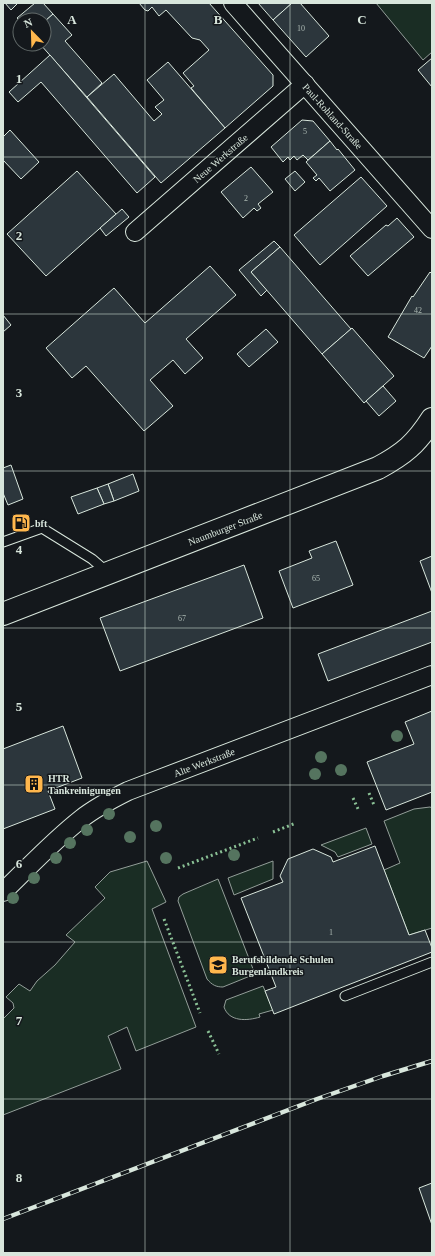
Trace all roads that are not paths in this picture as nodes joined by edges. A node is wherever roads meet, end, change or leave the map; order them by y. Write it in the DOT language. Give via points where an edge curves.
graph roads {
  1 [pos="233,3"];
  2 [pos="305,84"];
  3 [pos="432,230"];
  4 [pos="135,232"];
  5 [pos="432,419"];
  6 [pos="3,542"];
  7 [pos="108,573"];
  8 [pos="3,614"];
  9 [pos="432,675"];
  10 [pos="3,892"];
  11 [pos="432,962"];
  12 [pos="345,996"];
  1 -- 2 [label="street, Paul-Rohland-Straße"];
  2 -- 3 [label="street, Paul-Rohland-Straße"];
  2 -- 4 [label="street, Neue Werkstraße"];
  5 -- 7 [label="main road, Naumburger Straße" via="412,446 378,468"];
  6 -- 7 [label="lane" via="42,528 92,559"];
  7 -- 8 [label="main road, Naumburger Straße"];
  9 -- 10 [label="street, Alte Werkstraße" via="128,791 104,803 66,832"];
  11 -- 12 [label="lane"];
}
